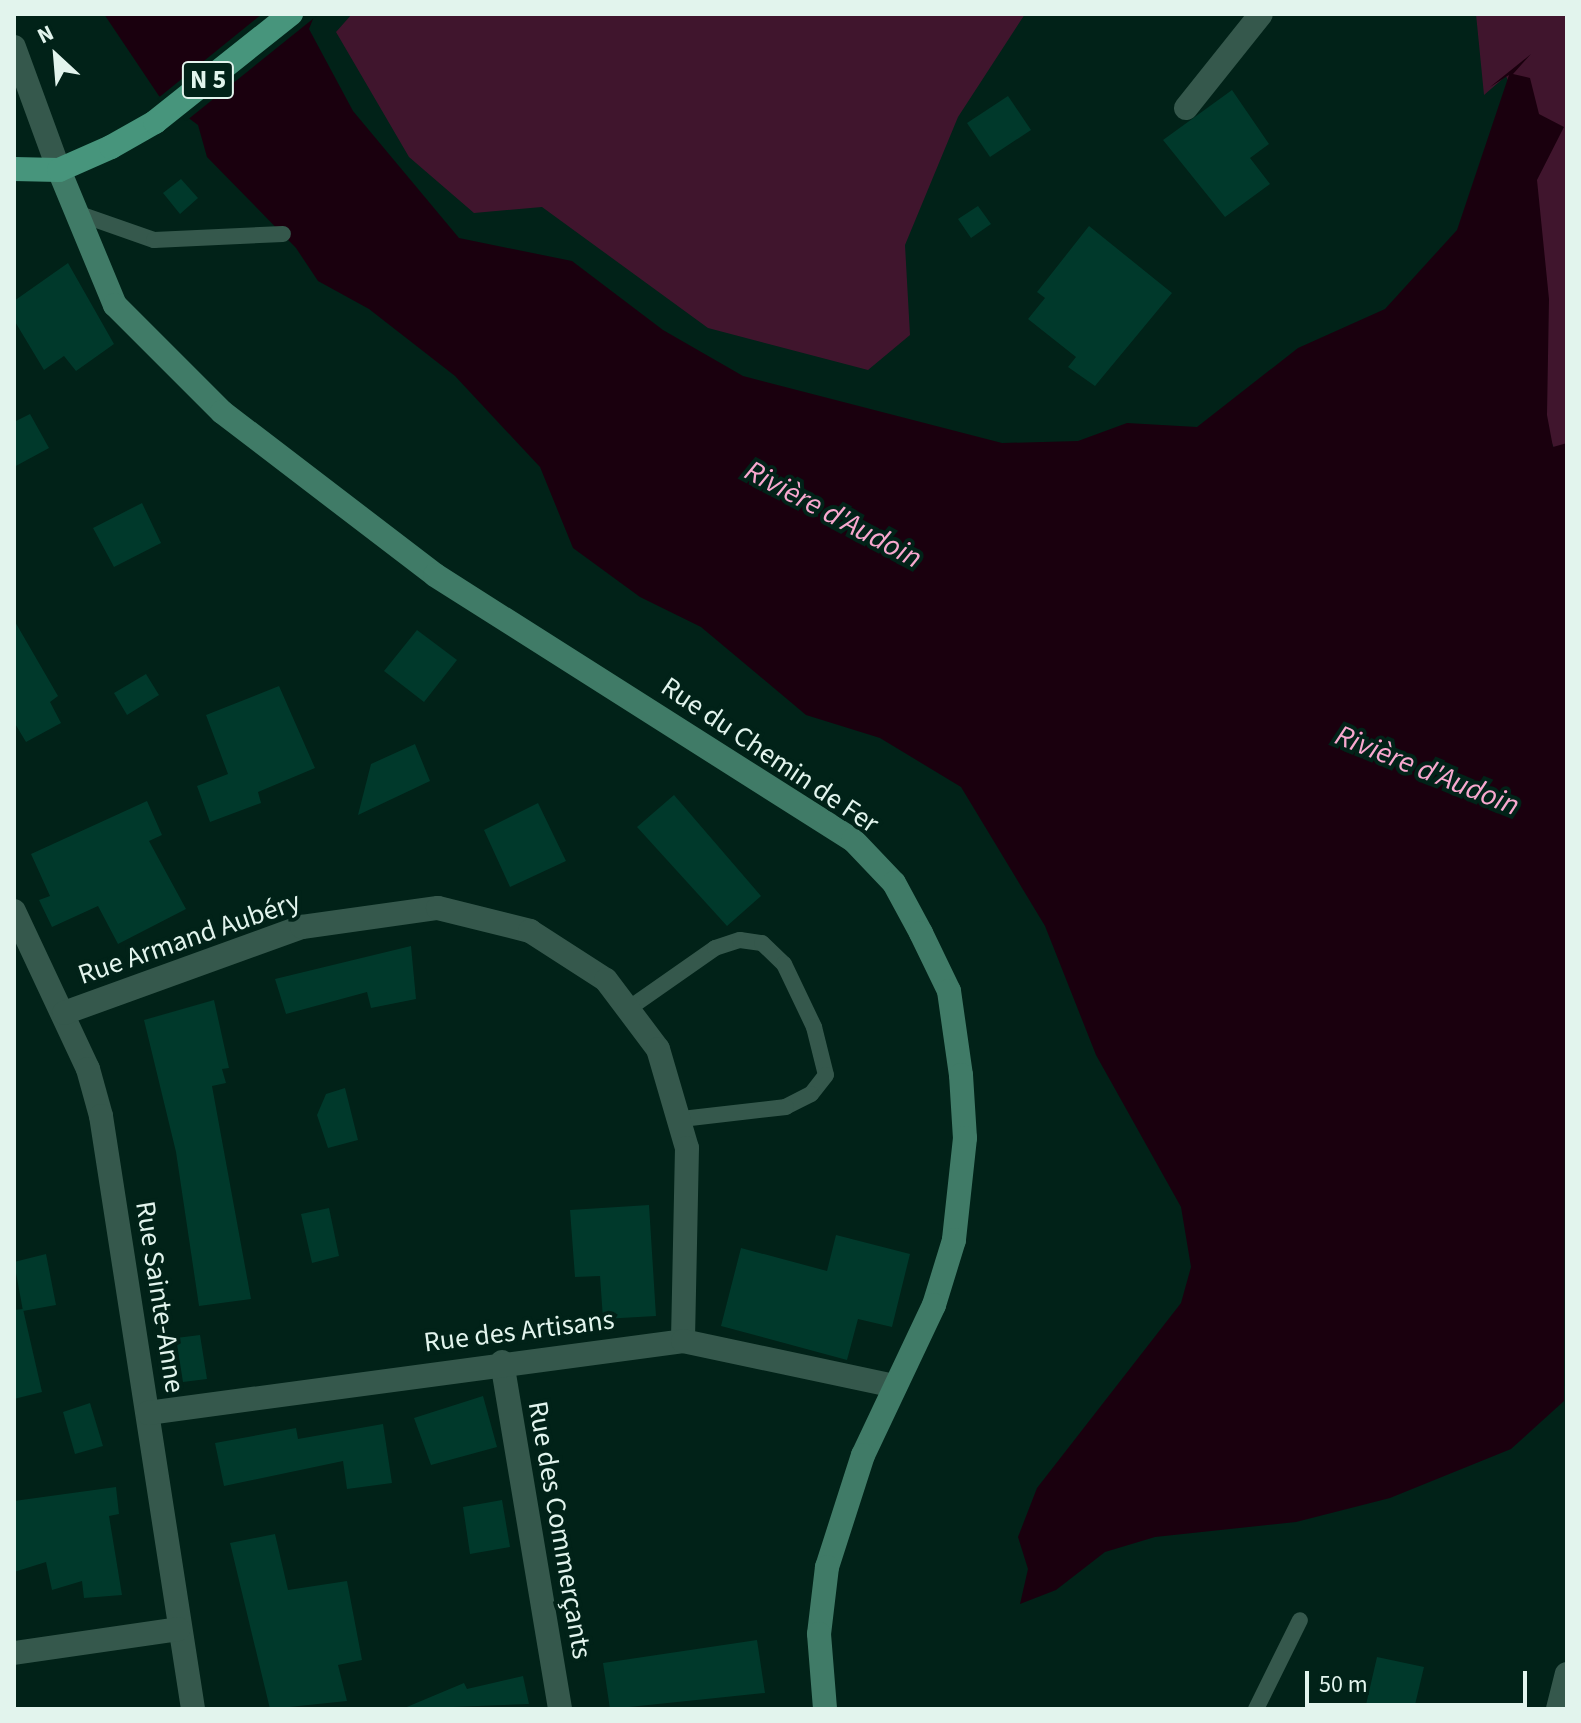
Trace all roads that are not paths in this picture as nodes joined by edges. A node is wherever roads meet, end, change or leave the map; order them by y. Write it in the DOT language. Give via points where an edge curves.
graph roads {
  1 [pos="291,14"];
  2 [pos="1261,14"];
  3 [pos="14,47"];
  4 [pos="1186,108"];
  5 [pos="14,169"];
  6 [pos="59,170"];
  7 [pos="74,212"];
  8 [pos="283,234"];
  9 [pos="17,923"];
  10 [pos="628,1009"];
  11 [pos="64,1013"];
  12 [pos="682,1119"];
  13 [pos="683,1341"];
  14 [pos="502,1362"];
  15 [pos="895,1386"];
  16 [pos="148,1413"];
  17 [pos="1300,1620"];
  18 [pos="178,1629"];
  19 [pos="14,1653"];
  20 [pos="1567,1674"];
  21 [pos="193,1709"];
  22 [pos="560,1709"];
  23 [pos="825,1709"];
  24 [pos="1256,1709"];
  25 [pos="1558,1709"];
  1 -- 6 [label="main road, N 5" via="155,122"];
  2 -- 4 [label="street"];
  3 -- 6 [label="street"];
  5 -- 6 [label="main road, N 5"];
  6 -- 7 [label="main road, Rue du Chemin de Fer"];
  7 -- 8 [label="lane" via="154,240"];
  7 -- 15 [label="main road, Rue du Chemin de Fer" via="115,305 222,412 435,575 853,840 894,883 949,991 965,1138 954,1240 934,1305"];
  9 -- 11 [label="street, Rue Sainte-Anne"];
  10 -- 11 [label="street, Rue Armand Aubéry" via="606,980 530,931 438,908 302,927"];
  10 -- 12 [label="street, Rue Armand Aubéry" via="658,1049"];
  10 -- 12 [label="lane" via="715,948 740,940 762,943 784,964 808,1014 826,1075 811,1094 786,1107"];
  11 -- 16 [label="street, Rue Sainte-Anne" via="101,1116"];
  12 -- 13 [label="street, Rue Armand Aubéry"];
  13 -- 14 [label="street, Rue des Artisans"];
  13 -- 15 [label="street, Rue des Artisans"];
  14 -- 16 [label="street, Rue des Artisans"];
  14 -- 22 [label="street, Rue des Commerçants"];
  15 -- 23 [label="main road, Rue du Chemin de Fer" via="827,1567 819,1634"];
  16 -- 18 [label="street, Rue Sainte-Anne"];
  17 -- 24 [label="lane"];
  18 -- 19 [label="street"];
  18 -- 21 [label="street, Rue Sainte-Anne"];
  20 -- 25 [label="street"];
}
